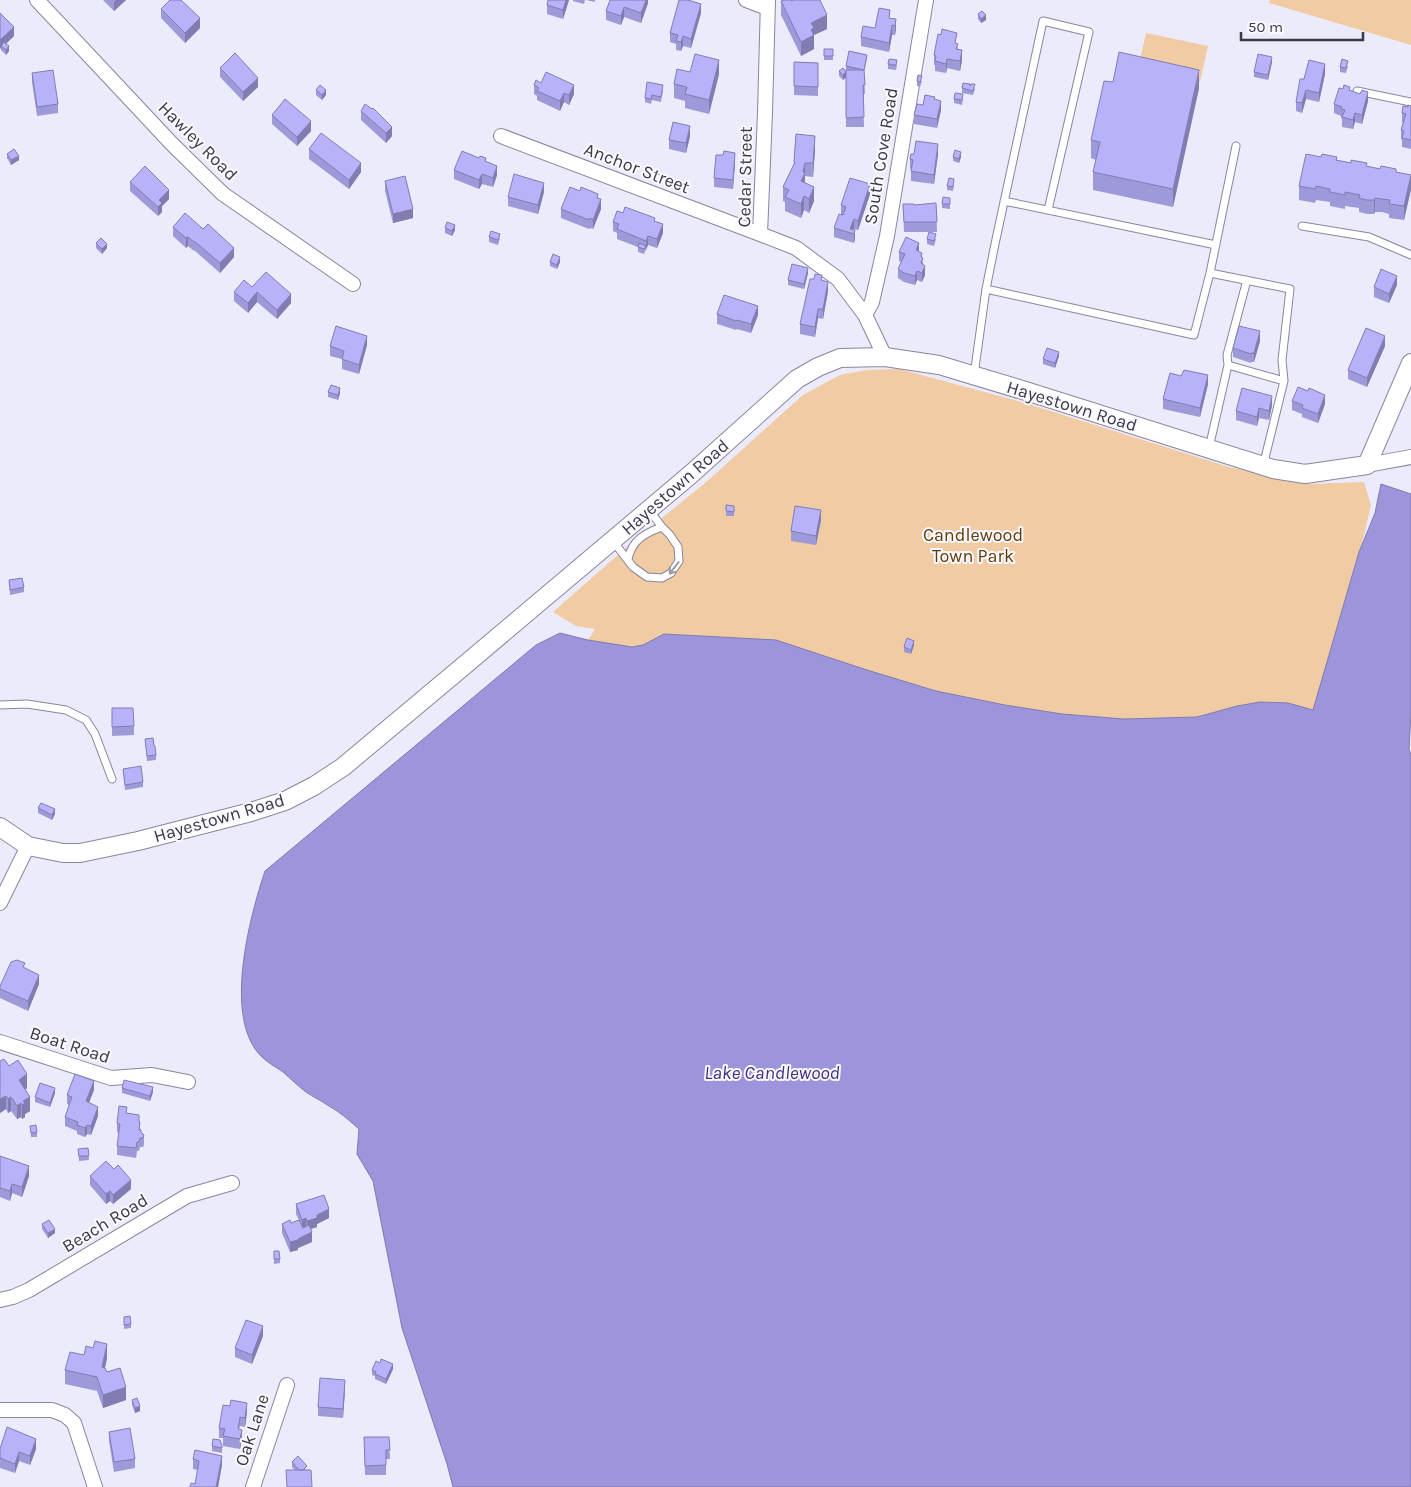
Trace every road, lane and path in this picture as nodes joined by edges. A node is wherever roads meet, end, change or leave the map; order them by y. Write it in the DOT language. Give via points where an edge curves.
graph roads {
  1 [pos="37,0"];
  2 [pos="746,0"];
  3 [pos="926,0"];
  4 [pos="768,4"];
  5 [pos="1357,91"];
  6 [pos="1411,102"];
  7 [pos="501,136"];
  8 [pos="1236,146"];
  9 [pos="1004,201"];
  10 [pos="1048,210"];
  11 [pos="1302,226"];
  12 [pos="760,234"];
  13 [pos="1216,244"];
  14 [pos="1411,255"];
  15 [pos="1210,273"];
  16 [pos="1247,280"];
  17 [pos="353,284"];
  18 [pos="986,289"];
  19 [pos="866,315"];
  20 [pos="885,357"];
  21 [pos="1411,363"];
  22 [pos="1228,365"];
  23 [pos="974,375"];
  24 [pos="1284,381"];
  25 [pos="1208,449"];
  26 [pos="1411,457"];
  27 [pos="1367,465"];
  28 [pos="1263,466"];
  29 [pos="648,510"];
  30 [pos="662,527"];
  31 [pos="612,540"];
  32 [pos="628,559"];
  33 [pos="0,705"];
  34 [pos="112,779"];
  35 [pos="0,827"];
  36 [pos="28,846"];
  37 [pos="0,903"];
  38 [pos="0,1042"];
  39 [pos="188,1082"];
  40 [pos="232,1183"];
  41 [pos="0,1300"];
  42 [pos="287,1385"];
  43 [pos="0,1410"];
  44 [pos="95,1487"];
  45 [pos="253,1487"];
  1 -- 17 [label="street, Hawley Road" via="223,194"];
  2 -- 4 [label="street"];
  3 -- 19 [label="street, South Cove Road" via="887,236"];
  4 -- 12 [label="street, Cedar Street"];
  5 -- 6 [label="lane"];
  7 -- 12 [label="street, Anchor Street"];
  8 -- 13 [label="lane"];
  9 -- 10 [label="lane"];
  9 -- 10 [label="lane" via="1043,21 1089,32"];
  9 -- 18 [label="lane"];
  10 -- 13 [label="lane"];
  11 -- 14 [label="lane" via="1369,237"];
  12 -- 19 [label="street, Cedar Street" via="796,248 838,279"];
  13 -- 15 [label="lane"];
  15 -- 16 [label="lane"];
  15 -- 18 [label="lane" via="1194,335"];
  16 -- 22 [label="lane" via="1227,355"];
  16 -- 24 [label="lane" via="1290,289 1282,360"];
  18 -- 23 [label="lane"];
  19 -- 20 [label="street, Cedar Street"];
  20 -- 23 [label="street, Hayestown Road" via="939,365"];
  20 -- 29 [label="street, Hayestown Road" via="840,358 797,379"];
  21 -- 27 [label="street"];
  22 -- 24 [label="lane"];
  22 -- 25 [label="lane"];
  23 -- 25 [label="street, Hayestown Road"];
  24 -- 28 [label="lane"];
  25 -- 28 [label="street, Hayestown Road"];
  26 -- 27 [label="street, Hayestown Road"];
  27 -- 28 [label="street, Hayestown Road" via="1305,474"];
  29 -- 30 [label="lane"];
  29 -- 31 [label="street, Hayestown Road"];
  30 -- 32 [label="lane" via="641,536 630,549"];
  30 -- 32 [label="lane, one-way" via="678,547 679,561 671,573 662,578 647,577"];
  31 -- 32 [label="lane"];
  31 -- 36 [label="street, Hayestown Road" via="344,767 314,786 285,801 251,812 138,841 80,853"];
  33 -- 34 [label="lane" via="26,704 66,710 86,720 95,734"];
  35 -- 36 [label="street, Hayestown Road"];
  36 -- 37 [label="street"];
  38 -- 39 [label="street, Boat Road" via="110,1078 152,1075"];
  40 -- 41 [label="street, Beach Road" via="188,1196 29,1290"];
  42 -- 45 [label="street, Oak Lane"];
  43 -- 44 [label="street" via="52,1410 74,1423"];
}
